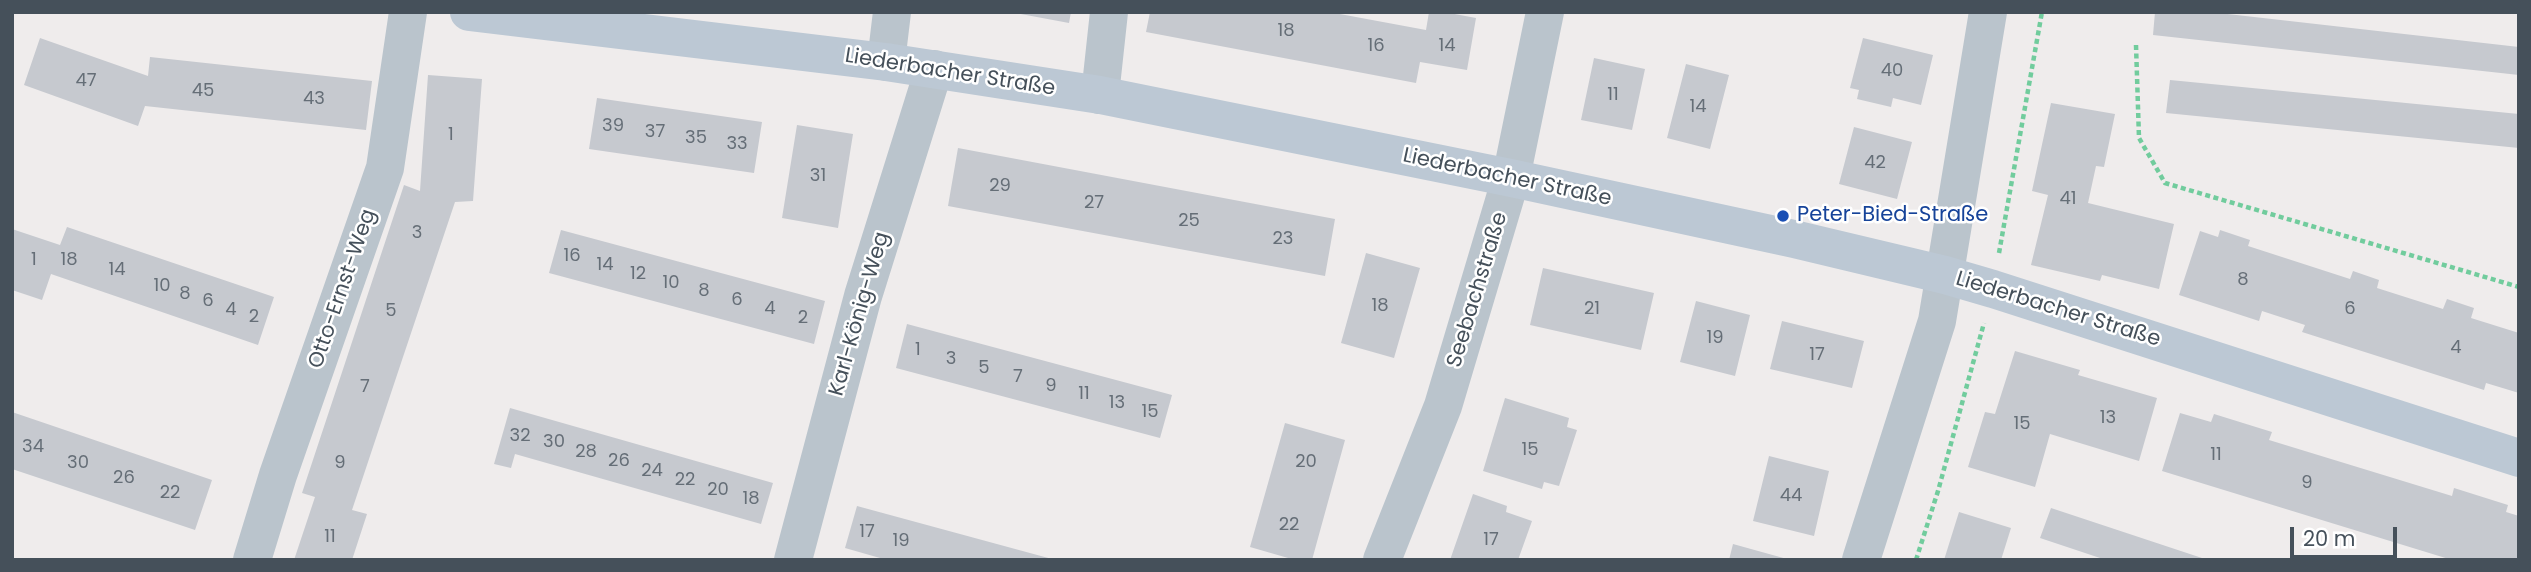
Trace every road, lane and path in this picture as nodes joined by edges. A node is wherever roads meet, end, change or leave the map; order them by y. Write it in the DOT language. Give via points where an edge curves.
graph roads {
  1 [pos="408,12"];
  2 [pos="469,12"];
  3 [pos="892,12"];
  4 [pos="1109,12"];
  5 [pos="1545,12"];
  6 [pos="1988,12"];
  7 [pos="676,24"];
  8 [pos="2136,45"];
  9 [pos="886,62"];
  10 [pos="934,69"];
  11 [pos="1100,95"];
  12 [pos="1511,178"];
  13 [pos="1945,275"];
  14 [pos="2519,287"];
  15 [pos="2519,458"];
  16 [pos="252,560"];
  17 [pos="793,560"];
  18 [pos="1382,560"];
  19 [pos="1861,560"];
  1 -- 16 [label="street, Otto-Ernst-Weg" via="385,168"];
  2 -- 7 [label="street, Liederbacher Straße"];
  3 -- 9 [label="street"];
  4 -- 11 [label="street"];
  5 -- 12 [label="street, Seebachstraße"];
  6 -- 13 [label="street"];
  7 -- 9 [label="street, Liederbacher Straße"];
  8 -- 14 [label="path" via="2138,138 2165,183"];
  9 -- 10 [label="street, Liederbacher Straße"];
  10 -- 11 [label="street, Liederbacher Straße"];
  10 -- 17 [label="street, Karl-König-Weg" via="863,296"];
  11 -- 12 [label="street, Liederbacher Straße"];
  12 -- 13 [label="street, Liederbacher Straße"];
  12 -- 18 [label="street, Seebachstraße" via="1443,407"];
  13 -- 15 [label="street, Liederbacher Straße"];
  13 -- 19 [label="street" via="1937,321"];
}
